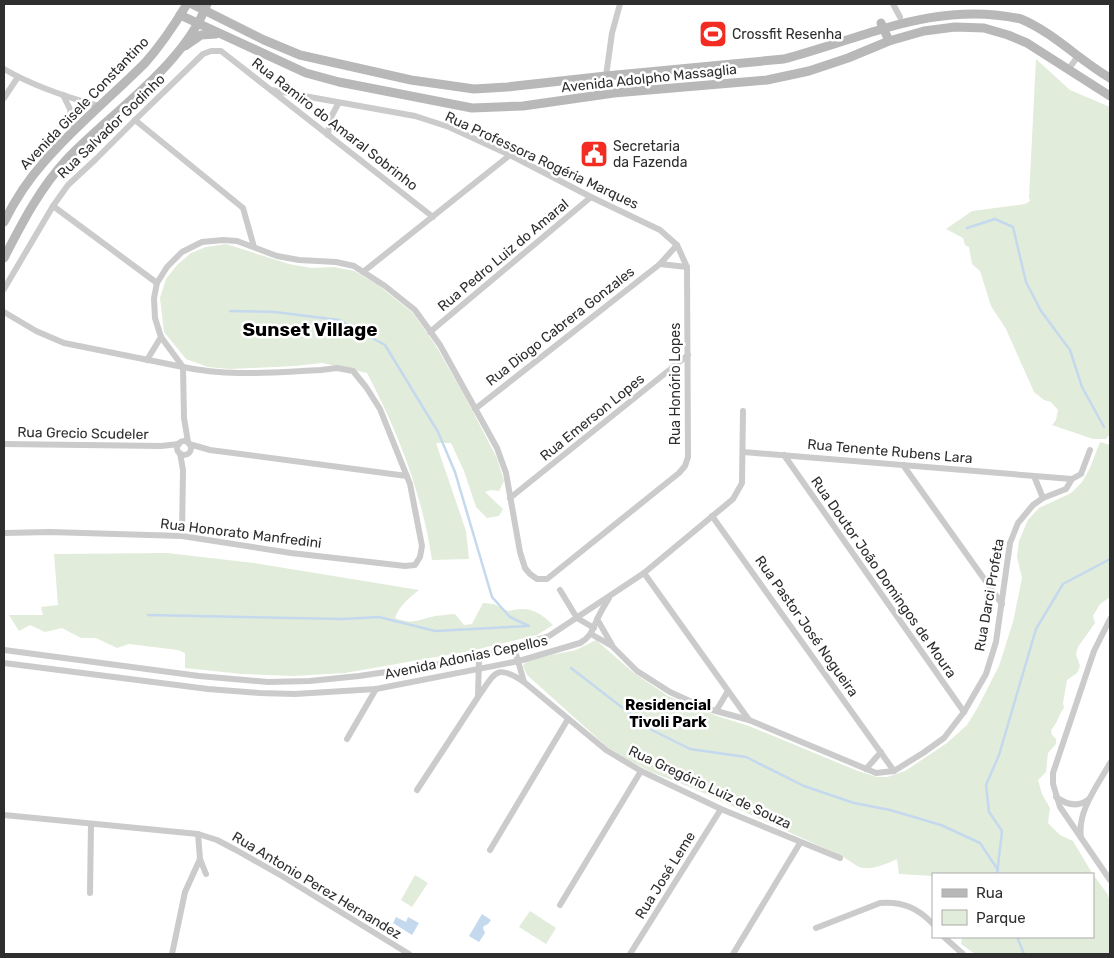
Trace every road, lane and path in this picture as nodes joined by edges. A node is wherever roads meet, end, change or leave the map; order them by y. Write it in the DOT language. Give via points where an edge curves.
graph roads {
  1 [pos="187,4"];
  2 [pos="192,4"];
  3 [pos="620,4"];
  4 [pos="894,4"];
  5 [pos="206,7"];
  6 [pos="180,15"];
  7 [pos="900,16"];
  8 [pos="197,23"];
  9 [pos="881,23"];
  10 [pos="221,35"];
  11 [pos="889,41"];
  12 [pos="182,48"];
  13 [pos="221,51"];
  14 [pos="1078,56"];
  15 [pos="4,69"];
  16 [pos="1068,70"];
  17 [pos="606,76"];
  18 [pos="18,77"];
  19 [pos="1110,78"];
  20 [pos="271,90"];
  21 [pos="614,93"];
  22 [pos="63,95"];
  23 [pos="1110,96"];
  24 [pos="4,98"];
  25 [pos="338,104"];
  26 [pos="98,106"];
  27 [pos="135,120"];
  28 [pos="72,132"];
  29 [pos="328,135"];
  30 [pos="510,155"];
  31 [pos="591,197"];
  32 [pos="53,206"];
  33 [pos="433,217"];
  34 [pos="4,222"];
  35 [pos="676,245"];
  36 [pos="254,247"];
  37 [pos="4,258"];
  38 [pos="660,264"];
  39 [pos="686,267"];
  40 [pos="363,272"];
  41 [pos="157,283"];
  42 [pos="4,289"];
  43 [pos="4,312"];
  44 [pos="430,332"];
  45 [pos="162,337"];
  46 [pos="688,355"];
  47 [pos="147,360"];
  48 [pos="183,367"];
  49 [pos="475,409"];
  50 [pos="743,411"];
  51 [pos="184,418"];
  52 [pos="4,444"];
  53 [pos="179,447"];
  54 [pos="189,447"];
  55 [pos="1090,450"];
  56 [pos="743,452"];
  57 [pos="784,456"];
  58 [pos="903,465"];
  59 [pos="183,470"];
  60 [pos="407,476"];
  61 [pos="1034,476"];
  62 [pos="1072,479"];
  63 [pos="510,498"];
  64 [pos="1043,498"];
  65 [pos="712,516"];
  66 [pos="4,533"];
  67 [pos="182,536"];
  68 [pos="644,573"];
  69 [pos="560,590"];
  70 [pos="611,595"];
  71 [pos="1002,604"];
  72 [pos="577,618"];
  73 [pos="597,619"];
  74 [pos="1110,620"];
  75 [pos="592,631"];
  76 [pos="612,646"];
  77 [pos="514,647"];
  78 [pos="4,650"];
  79 [pos="478,656"];
  80 [pos="519,661"];
  81 [pos="4,663"];
  82 [pos="478,669"];
  83 [pos="524,682"];
  84 [pos="376,689"];
  85 [pos="728,691"];
  86 [pos="478,697"];
  87 [pos="716,711"];
  88 [pos="964,712"];
  89 [pos="568,718"];
  90 [pos="749,720"];
  91 [pos="347,739"];
  92 [pos="881,752"];
  93 [pos="1110,763"];
  94 [pos="866,769"];
  95 [pos="641,771"];
  96 [pos="894,771"];
  97 [pos="417,790"];
  98 [pos="1056,797"];
  99 [pos="1091,798"];
  100 [pos="721,809"];
  101 [pos="4,815"];
  102 [pos="91,824"];
  103 [pos="198,834"];
  104 [pos="1081,838"];
  105 [pos="800,843"];
  106 [pos="490,850"];
  107 [pos="840,858"];
  108 [pos="200,859"];
  109 [pos="206,874"];
  110 [pos="1110,880"];
  111 [pos="90,893"];
  112 [pos="560,905"];
  113 [pos="932,923"];
  114 [pos="816,928"];
  115 [pos="945,938"];
  116 [pos="957,951"];
  117 [pos="172,954"];
  118 [pos="409,954"];
  119 [pos="630,954"];
  120 [pos="732,954"];
  121 [pos="963,954"];
  1 -- 6 [label="main road, Avenida Gisele Constantino"];
  2 -- 5 [label="main road, Avenida Adolpho Massaglia"];
  3 -- 17 [label="street"];
  4 -- 7 [label="street"];
  5 -- 8 [label="main road, Avenida Gisele Constantino"];
  5 -- 17 [label="main road, Avenida Adolpho Massaglia" via="264,40 300,55 432,83 474,89 507,88"];
  6 -- 8 [label="main road, Avenida Adolpho Massaglia"];
  6 -- 26 [label="main road, Avenida Gisele Constantino" via="146,62"];
  7 -- 9 [label="main road, Avenida Adolpho Massaglia"];
  7 -- 14 [label="main road, Avenida Adolpho Massaglia" via="938,9 983,9 1020,19 1045,31"];
  8 -- 10 [label="main road, Avenida Adolpho Massaglia"];
  8 -- 12 [label="main road, Avenida Gisele Constantino"];
  9 -- 11 [label="main road"];
  9 -- 17 [label="main road, Avenida Adolpho Massaglia" via="784,59"];
  10 -- 12 [label="main road" via="204,34"];
  10 -- 21 [label="main road, Avenida Adolpho Massaglia" via="306,73 472,108 523,106"];
  11 -- 16 [label="main road, Avenida Adolpho Massaglia" via="924,31 984,28 1027,43"];
  11 -- 21 [label="main road, Avenida Adolpho Massaglia" via="809,72 767,80"];
  12 -- 37 [label="main road, Avenida Gisele Constantino" via="86,140 46,184"];
  13 -- 20 [label="street, Rua Ramiro do Amaral Sobrinho"];
  13 -- 27 [label="street, Rua Salvador Godinho" via="203,54"];
  14 -- 16 [label="street"];
  14 -- 19 [label="main road, Avenida Adolpho Massaglia"];
  15 -- 18 [label="street"];
  16 -- 23 [label="main road, Avenida Adolpho Massaglia"];
  17 -- 21 [label="street"];
  18 -- 22 [label="street"];
  18 -- 24 [label="street"];
  20 -- 25 [label="street, Rua Professora Rogéria Marques"];
  20 -- 29 [label="street, Rua Ramiro do Amaral Sobrinho"];
  22 -- 26 [label="street"];
  22 -- 28 [label="street" via="70,108"];
  25 -- 29 [label="street" via="330,119"];
  25 -- 30 [label="street, Rua Professora Rogéria Marques" via="415,116"];
  26 -- 28 [label="main road, Avenida Gisele Constantino"];
  27 -- 32 [label="street, Rua Salvador Godinho" via="68,185"];
  27 -- 36 [label="street" via="243,208"];
  28 -- 34 [label="main road, Avenida Gisele Constantino" via="26,184"];
  29 -- 33 [label="street, Rua Ramiro do Amaral Sobrinho"];
  30 -- 31 [label="street, Rua Professora Rogéria Marques"];
  30 -- 33 [label="street"];
  31 -- 35 [label="street, Rua Professora Rogéria Marques" via="660,230"];
  31 -- 44 [label="street, Rua Pedro Luiz do Amaral"];
  32 -- 41 [label="street"];
  32 -- 42 [label="street, Rua Salvador Godinho"];
  33 -- 40 [label="street"];
  35 -- 38 [label="street, Rua Diogo Cabrera Gonzales"];
  35 -- 39 [label="street, Rua Honório Lopes"];
  36 -- 40 [label="street" via="277,256 354,266"];
  36 -- 41 [label="street" via="237,241 202,242 182,252"];
  38 -- 39 [label="street"];
  38 -- 49 [label="street, Rua Diogo Cabrera Gonzales"];
  39 -- 46 [label="street, Rua Honório Lopes"];
  40 -- 44 [label="street" via="415,310"];
  41 -- 45 [label="street" via="155,318"];
  43 -- 47 [label="street" via="64,343"];
  44 -- 49 [label="street"];
  45 -- 47 [label="street"];
  45 -- 48 [label="street"];
  46 -- 63 [label="street, Rua Emerson Lopes"];
  46 -- 63 [label="street, Rua Honório Lopes" via="688,457 685,466 547,579 537,579 525,568"];
  47 -- 48 [label="street"];
  48 -- 51 [label="street"];
  48 -- 60 [label="street" via="224,373 337,368 353,371 380,409"];
  49 -- 63 [label="street" via="506,473"];
  50 -- 56 [label="street, Avenida Adonias Cepellos"];
  51 -- 53 [label="street"];
  51 -- 54 [label="street"];
  52 -- 53 [label="street, Rua Grecio Scudeler"];
  53 -- 54 [label="street" via="184,441"];
  53 -- 54 [label="street" via="184,454"];
  53 -- 59 [label="street"];
  54 -- 59 [label="street"];
  54 -- 60 [label="street"];
  55 -- 62 [label="street, Rua Darci Profeta" via="1081,474"];
  56 -- 57 [label="street, Rua Tenente Rubens Lara"];
  56 -- 65 [label="street, Avenida Adonias Cepellos" via="742,483 733,499"];
  57 -- 58 [label="street, Rua Tenente Rubens Lara"];
  57 -- 88 [label="street, Rua Doutor João Domingos de Moura"];
  58 -- 61 [label="street, Rua Tenente Rubens Lara"];
  58 -- 71 [label="street"];
  59 -- 67 [label="street"];
  60 -- 67 [label="street, Rua Honorato Manfredini" via="422,546 415,565 310,555"];
  61 -- 62 [label="street, Rua Tenente Rubens Lara"];
  61 -- 64 [label="street"];
  62 -- 64 [label="street, Rua Darci Profeta" via="1066,489"];
  64 -- 71 [label="street, Rua Darci Profeta" via="1018,523 1010,543"];
  65 -- 68 [label="street, Avenida Adonias Cepellos"];
  65 -- 92 [label="street, Rua Pastor José Nogueira"];
  66 -- 67 [label="street, Rua Honorato Manfredini"];
  68 -- 70 [label="street, Avenida Adonias Cepellos"];
  68 -- 85 [label="street"];
  69 -- 72 [label="street"];
  70 -- 72 [label="street, Avenida Adonias Cepellos"];
  70 -- 73 [label="street"];
  71 -- 88 [label="street, Rua Darci Profeta" via="996,642 988,666"];
  72 -- 75 [label="street"];
  72 -- 77 [label="street, Avenida Adonias Cepellos" via="549,636"];
  73 -- 75 [label="street"];
  73 -- 76 [label="street"];
  74 -- 98 [label="street" via="1094,651 1053,773"];
  75 -- 76 [label="street"];
  75 -- 80 [label="street, Avenida Adonias Cepellos" via="580,643"];
  76 -- 87 [label="street" via="637,671 670,692"];
  77 -- 79 [label="street, Avenida Adonias Cepellos"];
  77 -- 80 [label="street"];
  78 -- 79 [label="street, Avenida Adonias Cepellos" via="268,682 359,676"];
  79 -- 82 [label="street"];
  80 -- 82 [label="street, Avenida Adonias Cepellos"];
  80 -- 83 [label="street"];
  81 -- 84 [label="street, Avenida Adonias Cepellos" via="259,693"];
  82 -- 84 [label="street, Avenida Adonias Cepellos"];
  82 -- 86 [label="street"];
  83 -- 86 [label="street, Rua Gregório Luiz de Souza" via="500,671"];
  83 -- 89 [label="street, Rua Gregório Luiz de Souza"];
  84 -- 91 [label="street"];
  85 -- 87 [label="street"];
  85 -- 90 [label="street"];
  86 -- 97 [label="street"];
  87 -- 90 [label="street"];
  88 -- 96 [label="street, Rua Darci Profeta" via="944,738"];
  89 -- 95 [label="street, Rua Gregório Luiz de Souza" via="606,750"];
  89 -- 106 [label="street"];
  90 -- 94 [label="street"];
  92 -- 94 [label="street"];
  92 -- 96 [label="street, Rua Pastor José Nogueira"];
  93 -- 99 [label="street"];
  94 -- 96 [label="street" via="876,773"];
  95 -- 100 [label="street, Rua Gregório Luiz de Souza"];
  95 -- 112 [label="street"];
  98 -- 99 [label="street" via="1075,805"];
  98 -- 104 [label="street"];
  99 -- 104 [label="street" via="1081,821"];
  100 -- 105 [label="street, Rua Gregório Luiz de Souza"];
  100 -- 119 [label="street, Rua José Leme"];
  101 -- 102 [label="street, Rua Antonio Perez Hernandez"];
  102 -- 103 [label="street, Rua Antonio Perez Hernandez"];
  102 -- 111 [label="street"];
  103 -- 108 [label="street"];
  103 -- 118 [label="street, Rua Antonio Perez Hernandez" via="217,840 267,867"];
  104 -- 110 [label="street"];
  105 -- 107 [label="street, Rua Gregório Luiz de Souza"];
  105 -- 120 [label="street"];
  108 -- 109 [label="street"];
  108 -- 117 [label="street" via="185,892"];
  113 -- 114 [label="street" via="915,909 889,902"];
  115 -- 116 [label="street"];
  116 -- 121 [label="street"];
}
